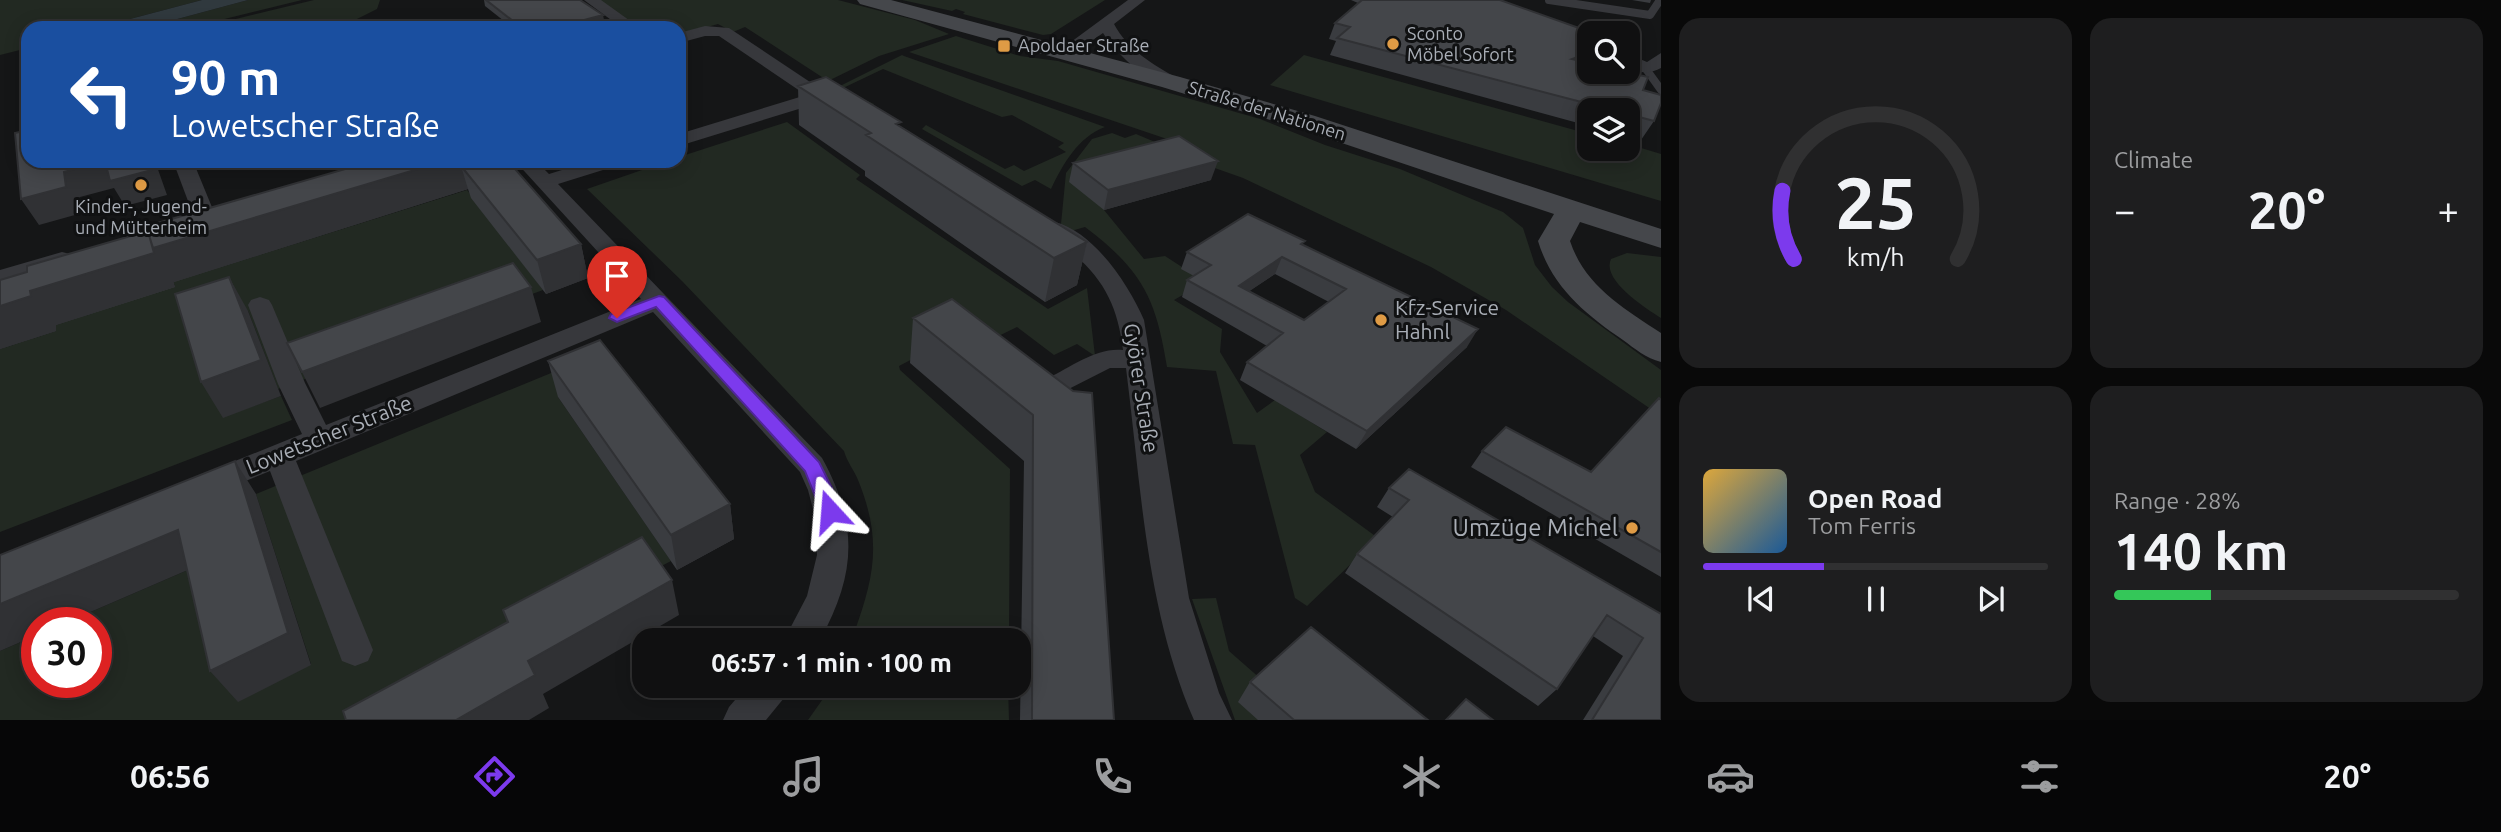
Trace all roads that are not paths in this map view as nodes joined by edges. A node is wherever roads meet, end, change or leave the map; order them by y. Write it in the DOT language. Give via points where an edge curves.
graph roads {
  1 [pos="591,0"];
  2 [pos="867,0"];
  3 [pos="1138,0"];
  4 [pos="1549,0"];
  5 [pos="1660,0"];
  6 [pos="622,21"];
  7 [pos="1107,24"];
  8 [pos="686,36"];
  9 [pos="1064,53"];
  10 [pos="1661,58"];
  11 [pos="1640,66"];
  12 [pos="1646,69"];
  13 [pos="1171,82"];
  14 [pos="1661,90"];
  15 [pos="814,99"];
  16 [pos="859,107"];
  17 [pos="686,138"];
  18 [pos="186,168"];
  19 [pos="533,168"];
  20 [pos="589,168"];
  21 [pos="547,181"];
  22 [pos="231,209"];
  23 [pos="1572,209"];
  24 [pos="205,217"];
  25 [pos="1036,217"];
  26 [pos="179,225"];
  27 [pos="1661,239"];
  28 [pos="77,255"];
  29 [pos="0,278"];
  30 [pos="659,300"];
  31 [pos="260,305"];
  32 [pos="1661,350"];
  33 [pos="1138,361"];
  34 [pos="1011,363"];
  35 [pos="319,439"];
  36 [pos="279,456"];
  37 [pos="177,497"];
  38 [pos="809,628"];
  39 [pos="355,650"];
  40 [pos="761,698"];
  41 [pos="742,720"];
  42 [pos="1213,720"];
  1 -- 6 [label="street"];
  2 -- 9 [label="main road, Straße der Nationen"];
  3 -- 7 [label="street"];
  4 -- 5 [label="lane" via="1650,15"];
  7 -- 9 [label="street"];
  7 -- 13 [label="street" via="1127,54"];
  8 -- 15 [label="street" via="723,31 807,88"];
  9 -- 13 [label="main road, Straße der Nationen"];
  10 -- 12 [label="street"];
  11 -- 12 [label="street"];
  12 -- 14 [label="lane"];
  13 -- 23 [label="main road, Straße der Nationen"];
  15 -- 16 [label="street"];
  15 -- 17 [label="street"];
  18 -- 24 [label="street"];
  19 -- 21 [label="street"];
  20 -- 21 [label="street"];
  21 -- 30 [label="street"];
  22 -- 24 [label="street"];
  23 -- 27 [label="main road, Straße der Nationen"];
  23 -- 32 [label="main road" via="1554,241 1568,274 1598,305"];
  24 -- 26 [label="street"];
  25 -- 33 [label="street, Györer Straße" via="1094,259 1121,291 1132,320"];
  28 -- 29 [label="street"];
  30 -- 35 [label="street, Lowetscher Straße"];
  30 -- 38 [label="street" via="812,466 823,488 832,525 833,569 827,595"];
  31 -- 35 [label="street"];
  33 -- 34 [label="street" via="1115,358 1101,362 1047,391"];
  33 -- 42 [label="street, Györer Straße" via="1172,598"];
  35 -- 36 [label="street, Lowetscher Straße"];
  36 -- 37 [label="street, Lowetscher Straße"];
  36 -- 39 [label="street"];
  40 -- 41 [label="street"];
}
